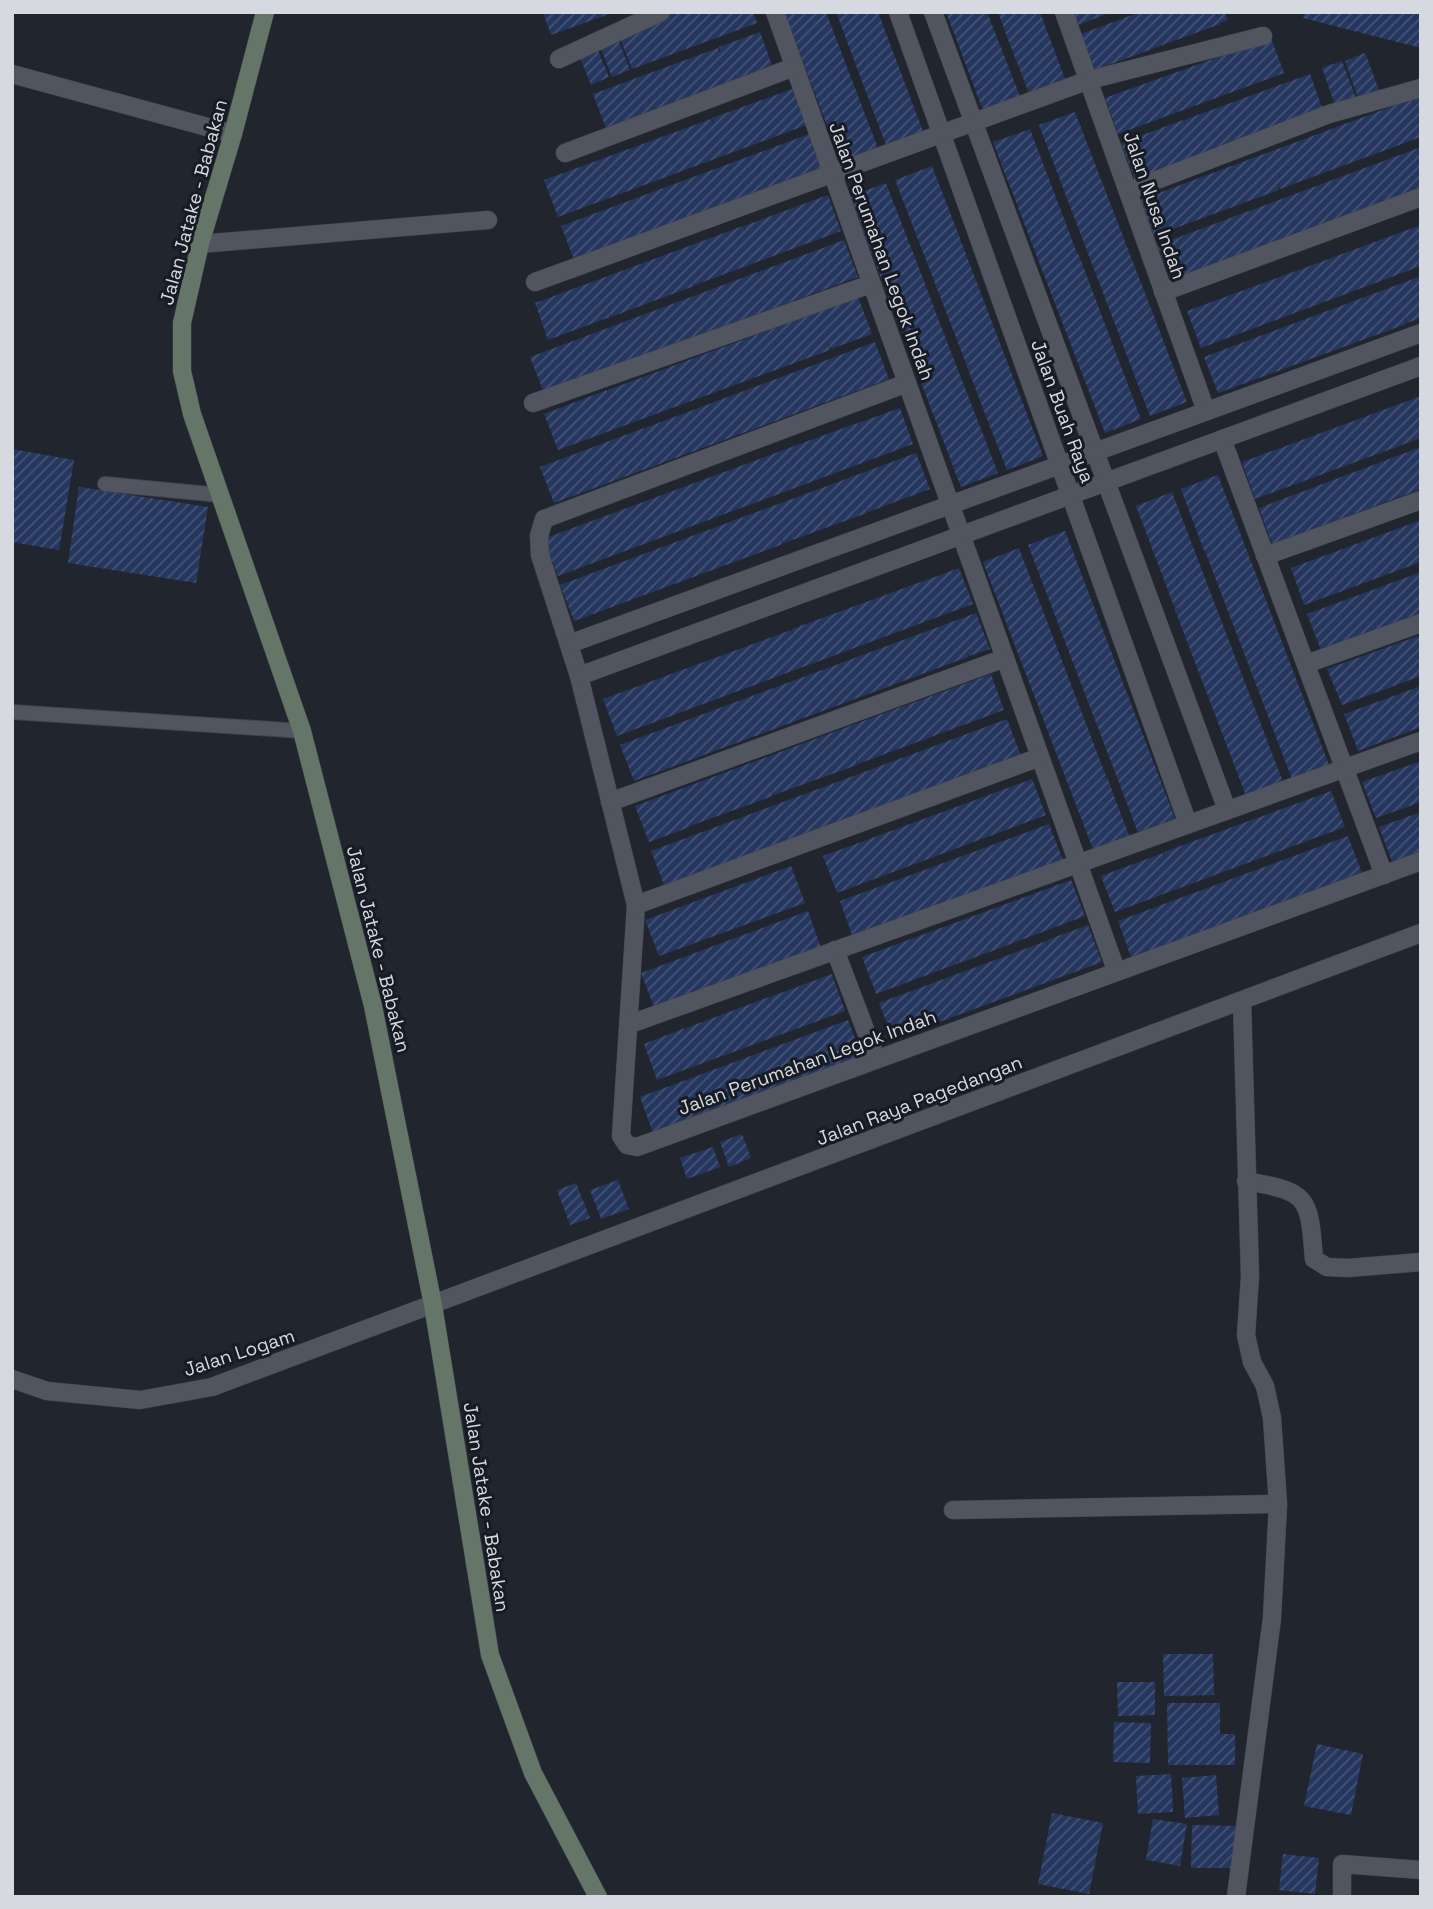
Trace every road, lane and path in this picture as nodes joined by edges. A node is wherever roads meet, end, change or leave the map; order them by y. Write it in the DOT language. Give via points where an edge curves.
graph roads {
  1 [pos="265,12"];
  2 [pos="661,12"];
  3 [pos="775,12"];
  4 [pos="898,12"];
  5 [pos="933,12"];
  6 [pos="1064,12"];
  7 [pos="1263,36"];
  8 [pos="559,58"];
  9 [pos="794,66"];
  10 [pos="12,74"];
  11 [pos="1088,80"];
  12 [pos="1421,88"];
  13 [pos="974,122"];
  14 [pos="233,134"];
  15 [pos="942,134"];
  16 [pos="565,153"];
  17 [pos="832,173"];
  18 [pos="1128,191"];
  19 [pos="1421,197"];
  20 [pos="488,220"];
  21 [pos="200,244"];
  22 [pos="536,282"];
  23 [pos="871,284"];
  24 [pos="1163,292"];
  25 [pos="1421,333"];
  26 [pos="1421,366"];
  27 [pos="907,383"];
  28 [pos="533,403"];
  29 [pos="1206,411"];
  30 [pos="1222,439"];
  31 [pos="1095,452"];
  32 [pos="1060,464"];
  33 [pos="1106,482"];
  34 [pos="105,484"];
  35 [pos="220,495"];
  36 [pos="1071,495"];
  37 [pos="1421,500"];
  38 [pos="951,504"];
  39 [pos="961,535"];
  40 [pos="1265,556"];
  41 [pos="1421,623"];
  42 [pos="569,644"];
  43 [pos="1005,658"];
  44 [pos="1306,664"];
  45 [pos="579,676"];
  46 [pos="12,712"];
  47 [pos="302,731"];
  48 [pos="1421,741"];
  49 [pos="1041,757"];
  50 [pos="1344,769"];
  51 [pos="610,802"];
  52 [pos="1227,810"];
  53 [pos="1188,824"];
  54 [pos="1421,861"];
  55 [pos="1078,864"];
  56 [pos="1384,875"];
  57 [pos="636,905"];
  58 [pos="1421,933"];
  59 [pos="835,950"];
  60 [pos="1116,970"];
  61 [pos="1242,1001"];
  62 [pos="630,1024"];
  63 [pos="876,1058"];
  64 [pos="1246,1181"];
  65 [pos="1421,1262"];
  66 [pos="433,1305"];
  67 [pos="12,1379"];
  68 [pos="1278,1504"];
  69 [pos="953,1510"];
  70 [pos="1421,1870"];
  71 [pos="598,1897"];
  72 [pos="1236,1897"];
  73 [pos="1342,1897"];
  1 -- 14 [label="main road, Jalan Jatake - Babakan"];
  2 -- 8 [label="street"];
  3 -- 9 [label="street, Jalan Perumahan Legok Indah"];
  4 -- 15 [label="street, Jalan Buah Raya"];
  5 -- 13 [label="street, Jalan Buah Raya"];
  6 -- 11 [label="street, Jalan Nusa Indah"];
  7 -- 11 [label="street"];
  9 -- 16 [label="street"];
  9 -- 17 [label="street, Jalan Perumahan Legok Indah"];
  10 -- 14 [label="street"];
  11 -- 13 [label="street"];
  11 -- 18 [label="street, Jalan Nusa Indah"];
  12 -- 18 [label="street" via="1329,114"];
  13 -- 15 [label="street"];
  13 -- 31 [label="street, Jalan Buah Raya"];
  14 -- 21 [label="main road, Jalan Jatake - Babakan"];
  15 -- 17 [label="street"];
  15 -- 32 [label="street, Jalan Buah Raya"];
  17 -- 22 [label="street"];
  17 -- 23 [label="street, Jalan Perumahan Legok Indah"];
  18 -- 24 [label="street, Jalan Nusa Indah"];
  19 -- 24 [label="street"];
  20 -- 21 [label="street"];
  21 -- 35 [label="main road, Jalan Jatake - Babakan" via="182,323 182,371"];
  23 -- 27 [label="street, Jalan Perumahan Legok Indah"];
  23 -- 28 [label="street"];
  24 -- 29 [label="street, Jalan Nusa Indah"];
  25 -- 29 [label="street"];
  26 -- 30 [label="street"];
  27 -- 38 [label="street, Jalan Perumahan Legok Indah"];
  27 -- 42 [label="street, Jalan Perumahan Legok Indah" via="544,519 540,555"];
  29 -- 31 [label="street"];
  30 -- 33 [label="street"];
  30 -- 40 [label="street"];
  31 -- 32 [label="street"];
  31 -- 33 [label="street, Jalan Buah Raya"];
  32 -- 36 [label="street, Jalan Buah Raya"];
  32 -- 38 [label="street"];
  33 -- 36 [label="street"];
  33 -- 52 [label="street, Jalan Buah Raya"];
  34 -- 35 [label="lane"];
  35 -- 47 [label="main road, Jalan Jatake - Babakan"];
  36 -- 39 [label="street"];
  36 -- 53 [label="street, Jalan Buah Raya"];
  37 -- 40 [label="street"];
  38 -- 39 [label="street, Jalan Perumahan Legok Indah"];
  38 -- 42 [label="street"];
  39 -- 43 [label="street, Jalan Perumahan Legok Indah"];
  39 -- 45 [label="street"];
  40 -- 44 [label="street"];
  41 -- 44 [label="street"];
  42 -- 45 [label="street, Jalan Perumahan Legok Indah"];
  43 -- 49 [label="street, Jalan Perumahan Legok Indah"];
  43 -- 51 [label="street"];
  44 -- 50 [label="street"];
  45 -- 51 [label="street, Jalan Perumahan Legok Indah"];
  46 -- 47 [label="lane"];
  47 -- 66 [label="main road, Jalan Jatake - Babakan" via="373,1006"];
  48 -- 50 [label="street"];
  49 -- 55 [label="street, Jalan Perumahan Legok Indah"];
  49 -- 57 [label="street"];
  50 -- 52 [label="street"];
  50 -- 56 [label="street"];
  51 -- 57 [label="street, Jalan Perumahan Legok Indah"];
  52 -- 53 [label="street"];
  53 -- 55 [label="street"];
  54 -- 56 [label="street, Jalan Perumahan Legok Indah"];
  55 -- 59 [label="street"];
  55 -- 60 [label="street, Jalan Perumahan Legok Indah"];
  56 -- 60 [label="street, Jalan Perumahan Legok Indah"];
  57 -- 62 [label="street, Jalan Perumahan Legok Indah"];
  58 -- 61 [label="street, Jalan Raya Pagedangan"];
  59 -- 62 [label="street"];
  59 -- 63 [label="street"];
  60 -- 63 [label="street, Jalan Perumahan Legok Indah"];
  61 -- 64 [label="street"];
  61 -- 66 [label="street, Jalan Raya Pagedangan"];
  62 -- 63 [label="street, Jalan Perumahan Legok Indah" via="621,1136 627,1145 637,1147"];
  64 -- 65 [label="street" via="1283,1187 1301,1196 1310,1214 1314,1259 1327,1267"];
  64 -- 68 [label="street" via="1250,1276 1246,1335 1272,1418"];
  66 -- 67 [label="street, Jalan Logam" via="212,1387 140,1400 47,1391"];
  66 -- 71 [label="main road, Jalan Jatake - Babakan" via="490,1655 533,1773"];
  68 -- 69 [label="street"];
  68 -- 72 [label="street" via="1272,1618"];
  70 -- 73 [label="street" via="1342,1864"];
}
